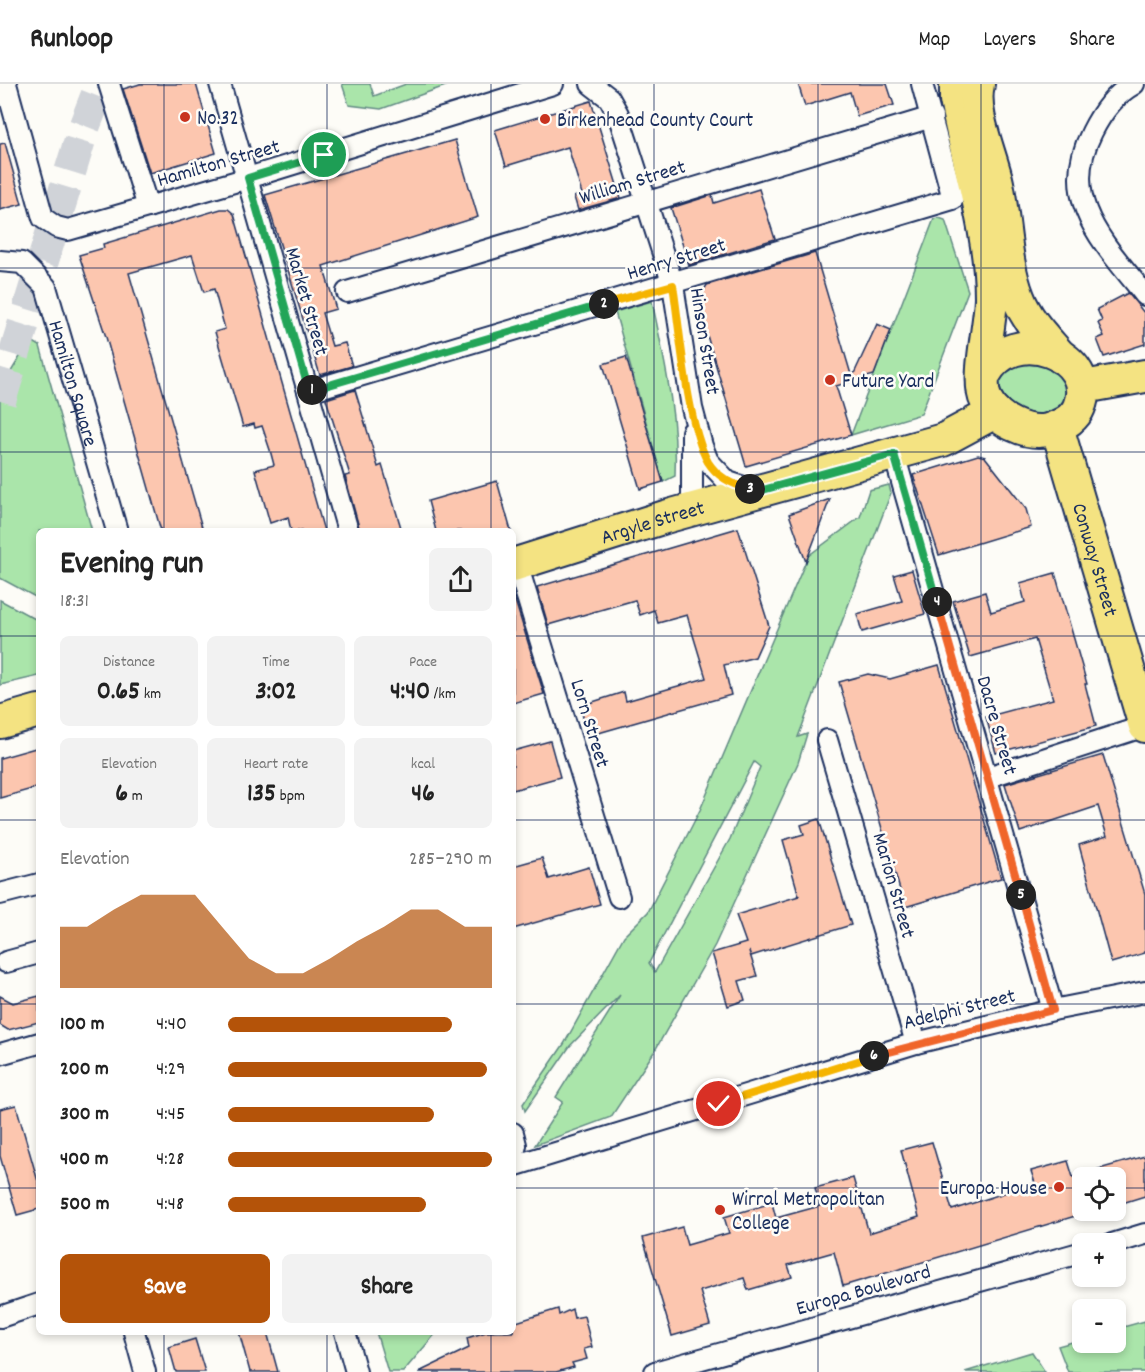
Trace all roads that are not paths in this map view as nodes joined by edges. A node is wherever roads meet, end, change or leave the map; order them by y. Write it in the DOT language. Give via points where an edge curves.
graph roads {
  1 [pos="6,84"];
  2 [pos="109,84"];
  3 [pos="220,84"];
  4 [pos="553,84"];
  5 [pos="591,84"];
  6 [pos="922,84"];
  7 [pos="956,84"];
  8 [pos="978,84"];
  9 [pos="1134,84"];
  10 [pos="932,117"];
  11 [pos="248,178"];
  12 [pos="647,201"];
  13 [pos="148,207"];
  14 [pos="0,261"];
  15 [pos="673,285"];
  16 [pos="347,292"];
  17 [pos="1145,295"];
  18 [pos="1061,357"];
  19 [pos="984,375"];
  20 [pos="1145,376"];
  21 [pos="309,391"];
  22 [pos="1073,407"];
  23 [pos="692,408"];
  24 [pos="995,412"];
  25 [pos="887,455"];
  26 [pos="759,491"];
  27 [pos="692,509"];
  28 [pos="116,528"];
  29 [pos="347,528"];
  30 [pos="516,564"];
  31 [pos="516,567"];
  32 [pos="36,712"];
  33 [pos="0,722"];
  34 [pos="1145,726"];
  35 [pos="827,740"];
  36 [pos="988,777"];
  37 [pos="36,885"];
  38 [pos="0,894"];
  39 [pos="619,897"];
  40 [pos="36,954"];
  41 [pos="6,962"];
  42 [pos="1145,992"];
  43 [pos="1053,1010"];
  44 [pos="36,1043"];
  45 [pos="916,1043"];
  46 [pos="0,1054"];
  47 [pos="516,1165"];
  48 [pos="1145,1234"];
  49 [pos="1126,1240"];
  50 [pos="1072,1255"];
  51 [pos="36,1305"];
  52 [pos="0,1317"];
  53 [pos="135,1335"];
  54 [pos="346,1336"];
  55 [pos="145,1372"];
  56 [pos="356,1372"];
  57 [pos="655,1372"];
  1 -- 13 [label="street, Hamilton Street" via="43,218 68,230"];
  2 -- 13 [label="street"];
  3 -- 11 [label="street, Market Street"];
  4 -- 11 [label="street, Hamilton Street"];
  5 -- 12 [label="street, Hinson Street" via="609,98 618,114"];
  6 -- 10 [label="street"];
  7 -- 19 [label="main road" via="988,258 991,297"];
  8 -- 18 [label="main road" via="980,115 997,183 1017,297 1030,321"];
  9 -- 17 [label="street" via="1116,95 1085,146 1079,169 1080,194 1101,239"];
  10 -- 12 [label="street, William Street"];
  10 -- 15 [label="street, Henry Street" via="952,200"];
  11 -- 13 [label="street, Hamilton Street"];
  11 -- 21 [label="street, Market Street"];
  12 -- 15 [label="street, Hinson Street"];
  12 -- 16 [label="street, William Street"];
  14 -- 28 [label="street, Hamilton Square" via="22,263 46,287"];
  15 -- 21 [label="street, Henry Street"];
  15 -- 23 [label="street, Hinson Street"];
  18 -- 19 [label="main road" via="1044,349 1010,349 997,356"];
  18 -- 22 [label="main road" via="1073,367"];
  19 -- 24 [label="main road" via="982,389"];
  20 -- 22 [label="main road"];
  21 -- 29 [label="street, Market Street"];
  22 -- 24 [label="main road" via="1044,431 1006,421"];
  22 -- 34 [label="main road, Conway Street"];
  23 -- 26 [label="street, Hinson Street" via="702,446 714,470 728,482"];
  23 -- 27 [label="street, Hinson Street"];
  24 -- 25 [label="main road, Argyle Street" via="943,440"];
  25 -- 26 [label="main road, Argyle Street"];
  25 -- 36 [label="street, Dacre Street"];
  26 -- 27 [label="main road, Argyle Street"];
  27 -- 30 [label="main road, Argyle Street"];
  31 -- 39 [label="street, Lorn Street"];
  32 -- 33 [label="main road"];
  34 -- 36 [label="street"];
  35 -- 45 [label="street, Marion Street"];
  36 -- 43 [label="street, Dacre Street"];
  37 -- 38 [label="street"];
  40 -- 41 [label="street"];
  42 -- 43 [label="street, Adelphi Street"];
  43 -- 45 [label="street, Adelphi Street"];
  44 -- 46 [label="street"];
  45 -- 47 [label="street, Adelphi Street"];
  48 -- 49 [label="street"];
  50 -- 57 [label="street, Europa Boulevard"];
  51 -- 52 [label="street"];
  53 -- 55 [label="street"];
  54 -- 56 [label="street"];
}
